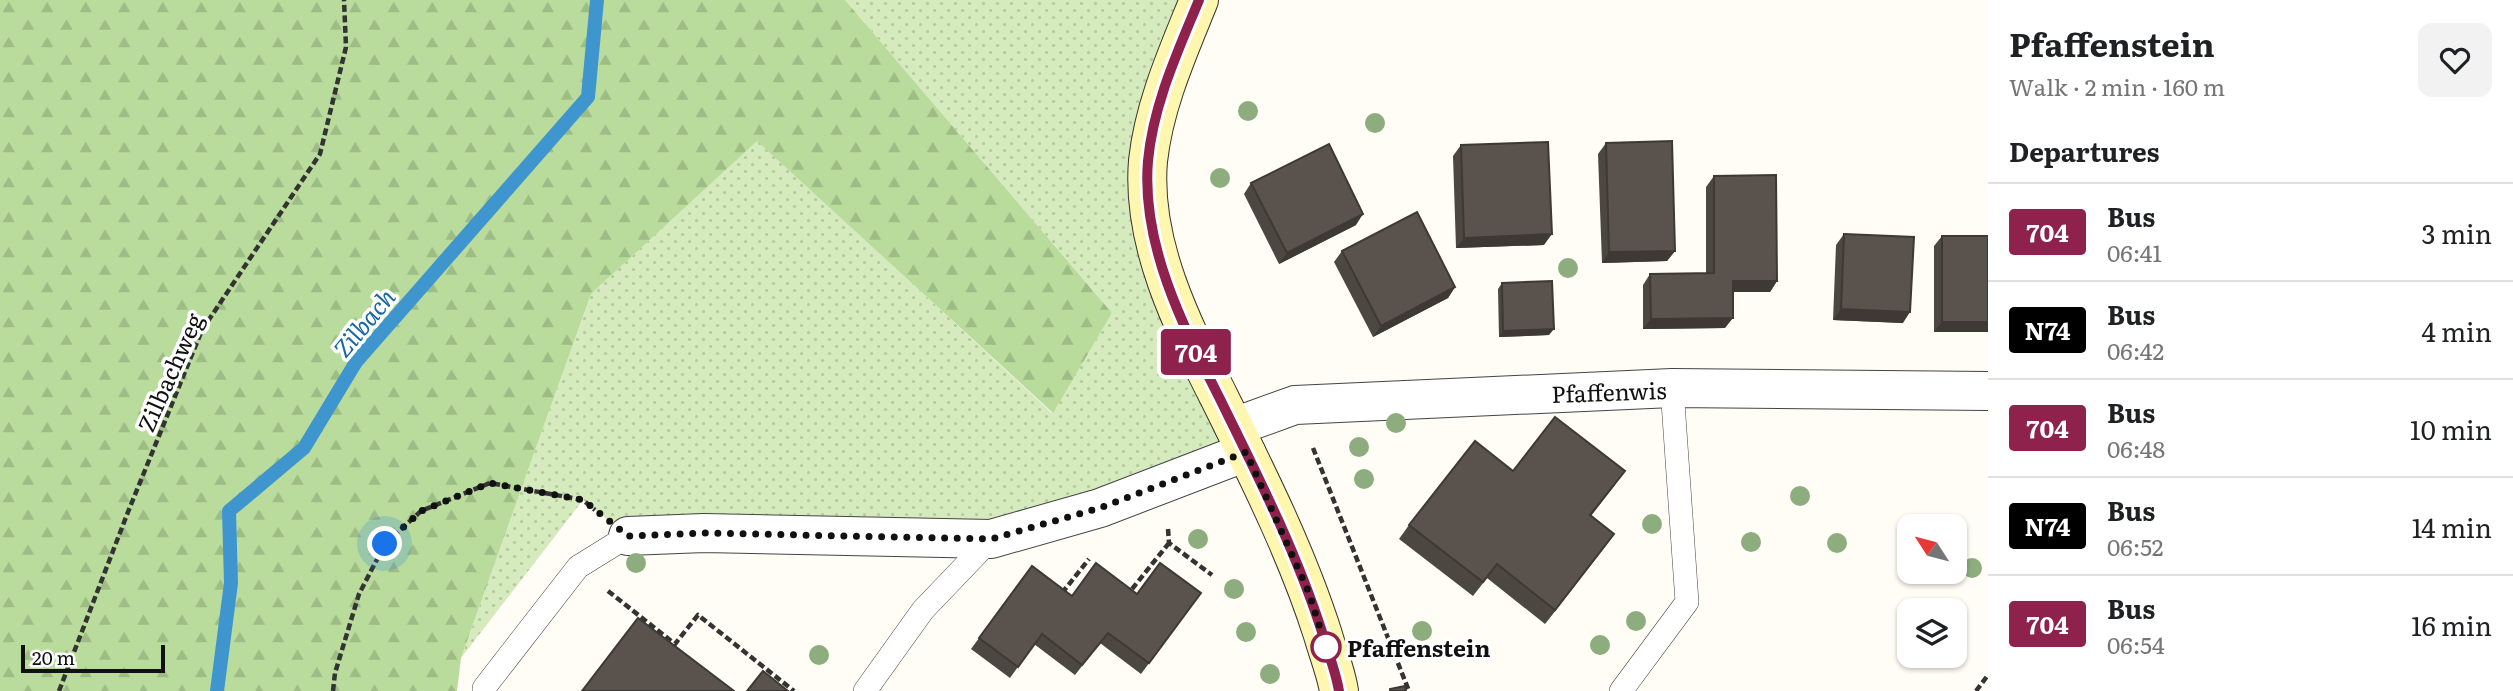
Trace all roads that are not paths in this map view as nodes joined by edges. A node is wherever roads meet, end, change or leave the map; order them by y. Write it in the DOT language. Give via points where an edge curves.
graph roads {
  1 [pos="1199,0"];
  2 [pos="1672,388"];
  3 [pos="1988,391"];
  4 [pos="1240,439"];
  5 [pos="628,536"];
  6 [pos="991,539"];
  7 [pos="484,691"];
  8 [pos="865,691"];
  9 [pos="1339,691"];
  10 [pos="1621,691"];
  1 -- 4 [label="street" via="1162,98 1148,161 1148,191 1160,257 1182,324"];
  2 -- 3 [label="street, Pfaffenwis"];
  2 -- 4 [label="street, Pfaffenwis" via="1295,405"];
  2 -- 10 [label="lane" via="1687,602"];
  4 -- 6 [label="street, Pfaffenwis" via="1164,483 1100,508"];
  4 -- 9 [label="street" via="1309,593"];
  5 -- 6 [label="street, Pfaffenwis" via="704,533"];
  5 -- 7 [label="lane" via="578,566"];
  6 -- 8 [label="lane" via="923,610"];
}
